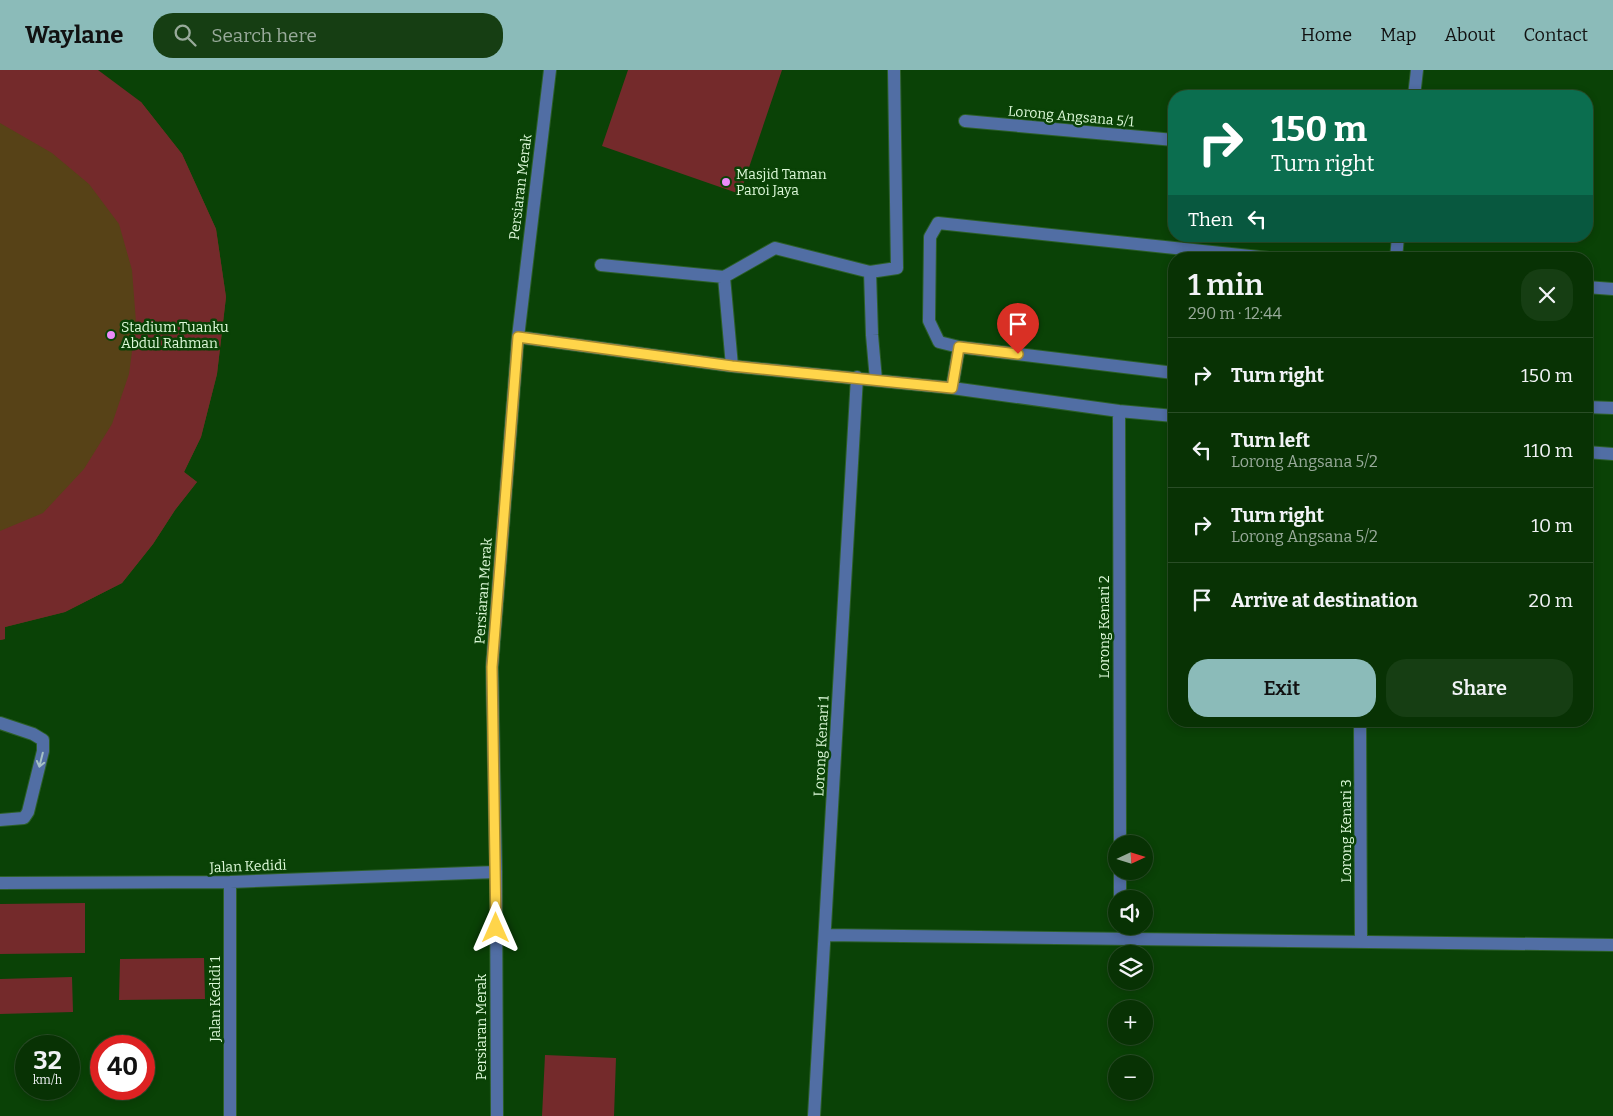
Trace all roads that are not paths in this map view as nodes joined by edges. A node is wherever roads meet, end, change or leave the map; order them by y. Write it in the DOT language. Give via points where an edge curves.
graph roads {
  1 [pos="550,70"];
  2 [pos="894,70"];
  3 [pos="1417,70"];
  4 [pos="1415,90"];
  5 [pos="965,121"];
  6 [pos="1168,139"];
  7 [pos="1213,252"];
  8 [pos="601,265"];
  9 [pos="870,272"];
  10 [pos="724,277"];
  11 [pos="1593,288"];
  12 [pos="1613,289"];
  13 [pos="518,337"];
  14 [pos="959,347"];
  15 [pos="732,366"];
  16 [pos="1168,373"];
  17 [pos="857,377"];
  18 [pos="876,380"];
  19 [pos="952,388"];
  20 [pos="1593,407"];
  21 [pos="1613,408"];
  22 [pos="1119,411"];
  23 [pos="1168,415"];
  24 [pos="1593,453"];
  25 [pos="1613,454"];
  26 [pos="0,723"];
  27 [pos="1360,727"];
  28 [pos="0,820"];
  29 [pos="1120,835"];
  30 [pos="496,872"];
  31 [pos="230,882"];
  32 [pos="0,883"];
  33 [pos="1108,932"];
  34 [pos="1153,933"];
  35 [pos="825,934"];
  36 [pos="1361,941"];
  37 [pos="1613,944"];
  38 [pos="230,1116"];
  39 [pos="497,1116"];
  40 [pos="814,1116"];
  1 -- 13 [label="street, Persiaran Merak"];
  2 -- 9 [label="street" via="897,268"];
  3 -- 4 [label="street"];
  5 -- 6 [label="street, Lorong Angsana 5/1"];
  7 -- 14 [label="street" via="938,223 930,237 929,321 939,342"];
  8 -- 10 [label="street"];
  9 -- 10 [label="street" via="775,248"];
  9 -- 18 [label="street"];
  10 -- 15 [label="street"];
  11 -- 12 [label="street"];
  13 -- 15 [label="street"];
  13 -- 30 [label="street, Persiaran Merak" via="492,667"];
  14 -- 16 [label="street"];
  14 -- 19 [label="street"];
  15 -- 17 [label="street"];
  17 -- 18 [label="street"];
  17 -- 35 [label="street, Lorong Kenari 1"];
  18 -- 19 [label="street"];
  19 -- 22 [label="street"];
  20 -- 21 [label="street"];
  22 -- 23 [label="street"];
  22 -- 29 [label="street, Lorong Kenari 2"];
  24 -- 25 [label="street"];
  26 -- 28 [label="street, one-way" via="43,740 28,812 24,818"];
  27 -- 36 [label="street, Lorong Kenari 3"];
  30 -- 31 [label="street, Jalan Kedidi"];
  30 -- 39 [label="street, Persiaran Merak"];
  31 -- 32 [label="street, Jalan Kedidi"];
  31 -- 38 [label="street, Jalan Kedidi 1"];
  33 -- 35 [label="street"];
  34 -- 36 [label="street"];
  35 -- 40 [label="street, Lorong Kenari 1"];
  36 -- 37 [label="street"];
}
